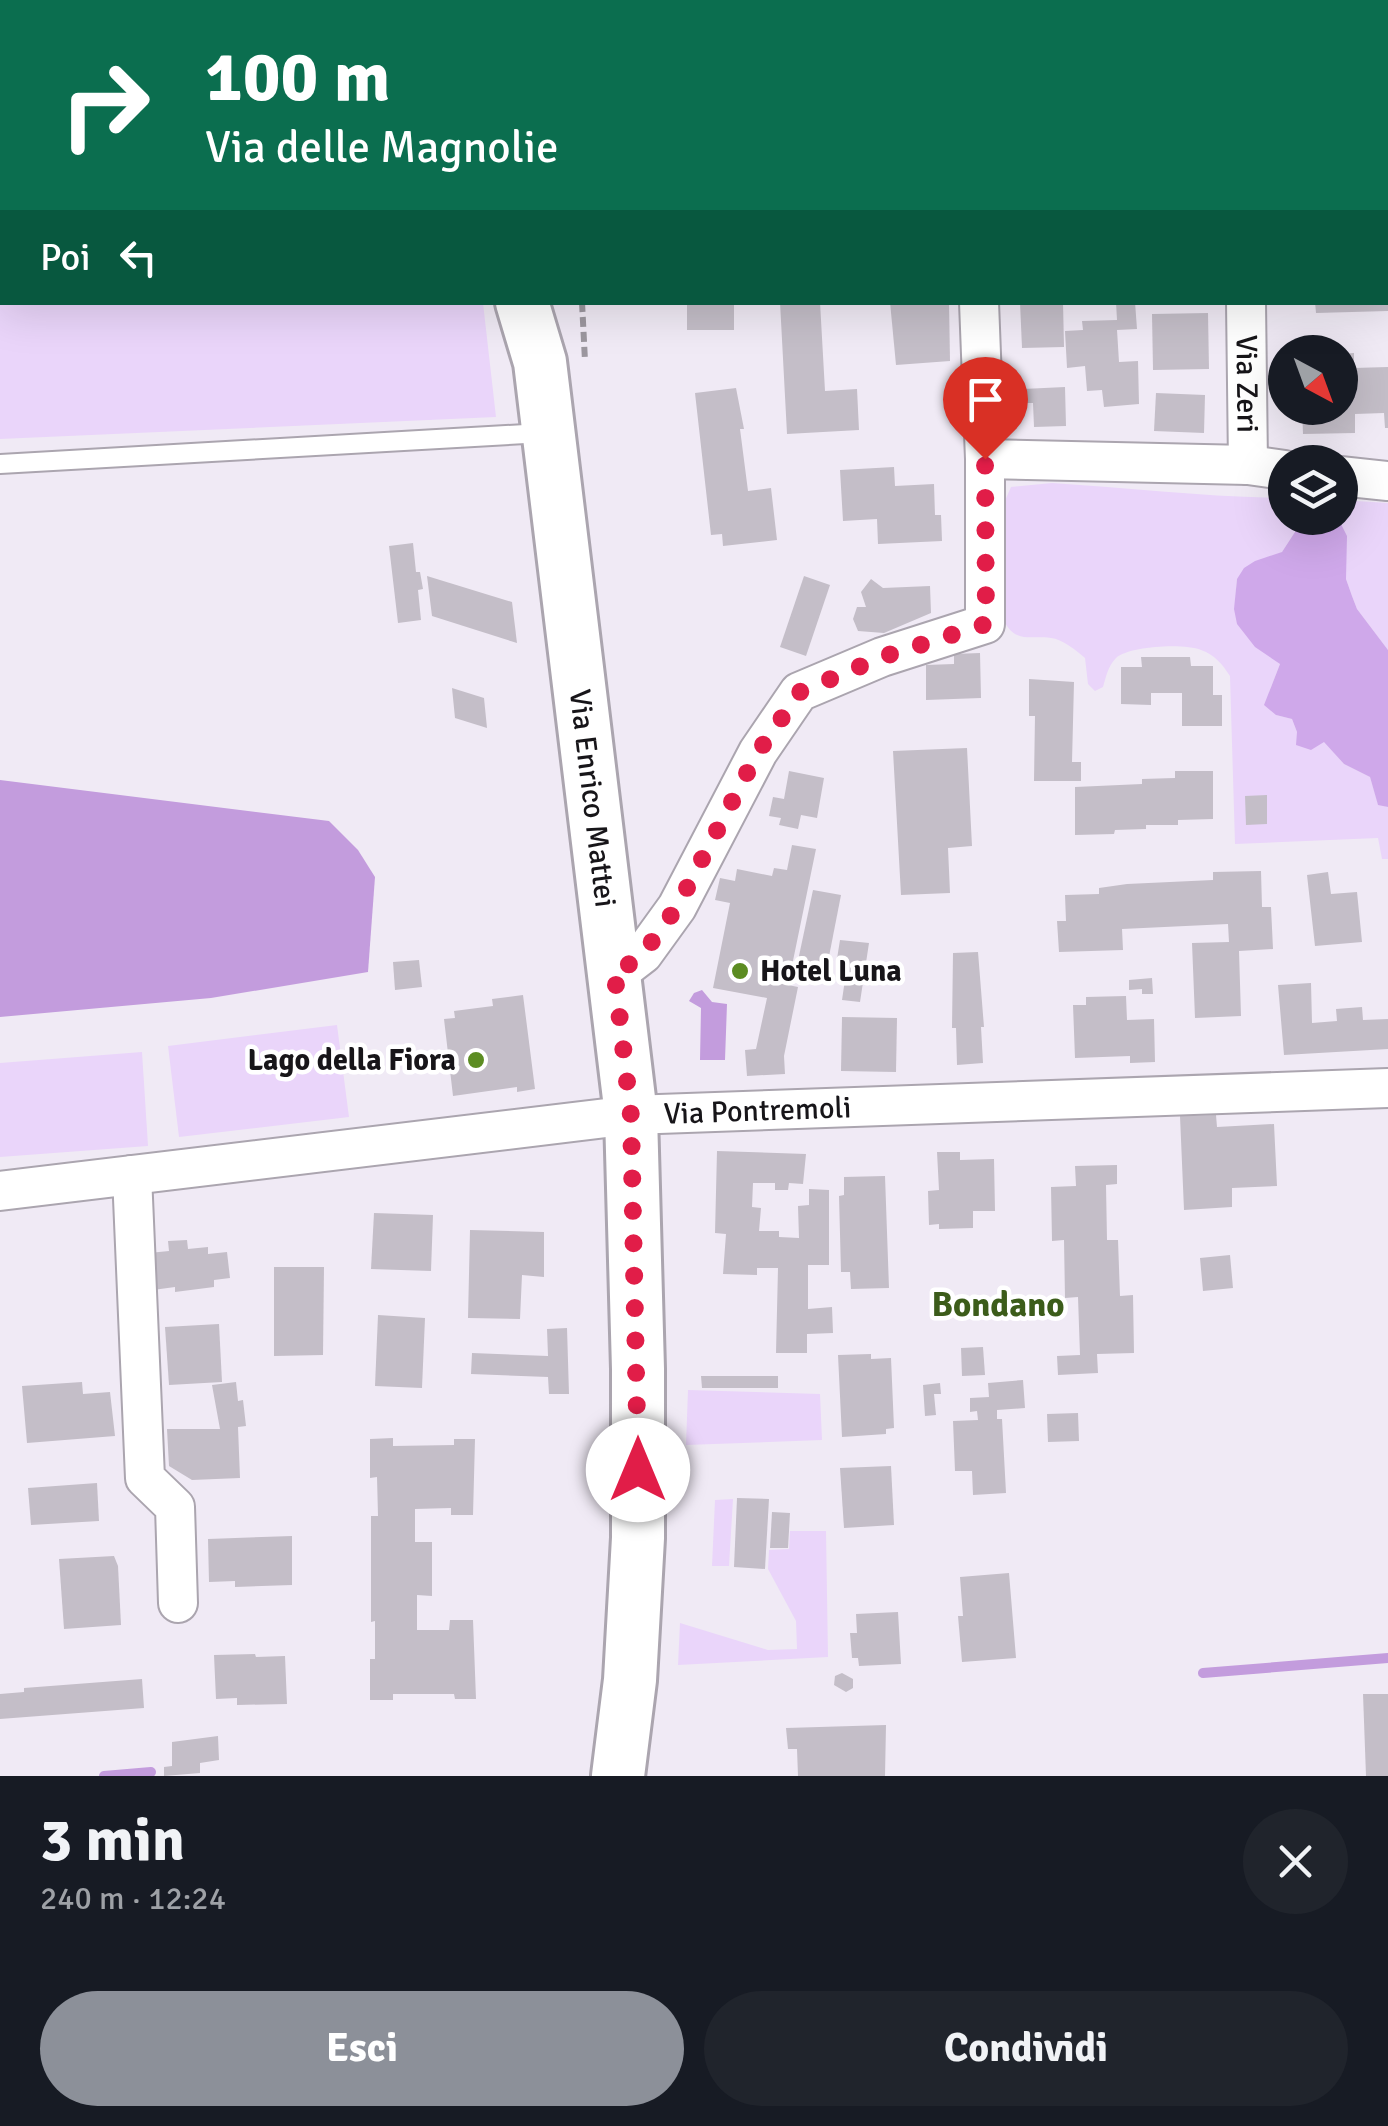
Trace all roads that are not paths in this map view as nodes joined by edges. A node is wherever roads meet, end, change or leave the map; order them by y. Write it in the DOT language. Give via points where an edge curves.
graph roads {
  1 [pos="523,305"];
  2 [pos="547,305"];
  3 [pos="979,305"];
  4 [pos="1246,305"];
  5 [pos="540,362"];
  6 [pos="549,432"];
  7 [pos="985,459"];
  8 [pos="0,464"];
  9 [pos="1266,467"];
  10 [pos="1358,478"];
  11 [pos="1388,482"];
  12 [pos="614,968"];
  13 [pos="1388,1088"];
  14 [pos="631,1116"];
  15 [pos="132,1175"];
  16 [pos="0,1191"];
  17 [pos="178,1603"];
  18 [pos="618,1776"];
  1 -- 5 [label="main road, Via Enrico Mattei"];
  2 -- 5 [label="main road, Via Enrico Mattei"];
  3 -- 7 [label="street"];
  4 -- 9 [label="street, Via Zeri"];
  5 -- 6 [label="main road, Via Enrico Mattei"];
  6 -- 8 [label="lane"];
  6 -- 12 [label="main road, Via Enrico Mattei"];
  7 -- 9 [label="street"];
  7 -- 12 [label="street" via="986,624 800,692 758,752 677,907 643,954"];
  10 -- 11 [label="street"];
  12 -- 14 [label="main road, Via Enrico Mattei"];
  13 -- 14 [label="street, Via Pontremoli"];
  14 -- 15 [label="street, Via Pontremoli"];
  14 -- 18 [label="main road, Via Enrico Mattei" via="638,1538"];
  15 -- 16 [label="street, Via Pontremoli"];
  15 -- 17 [label="street" via="145,1478 175,1507"];
}
